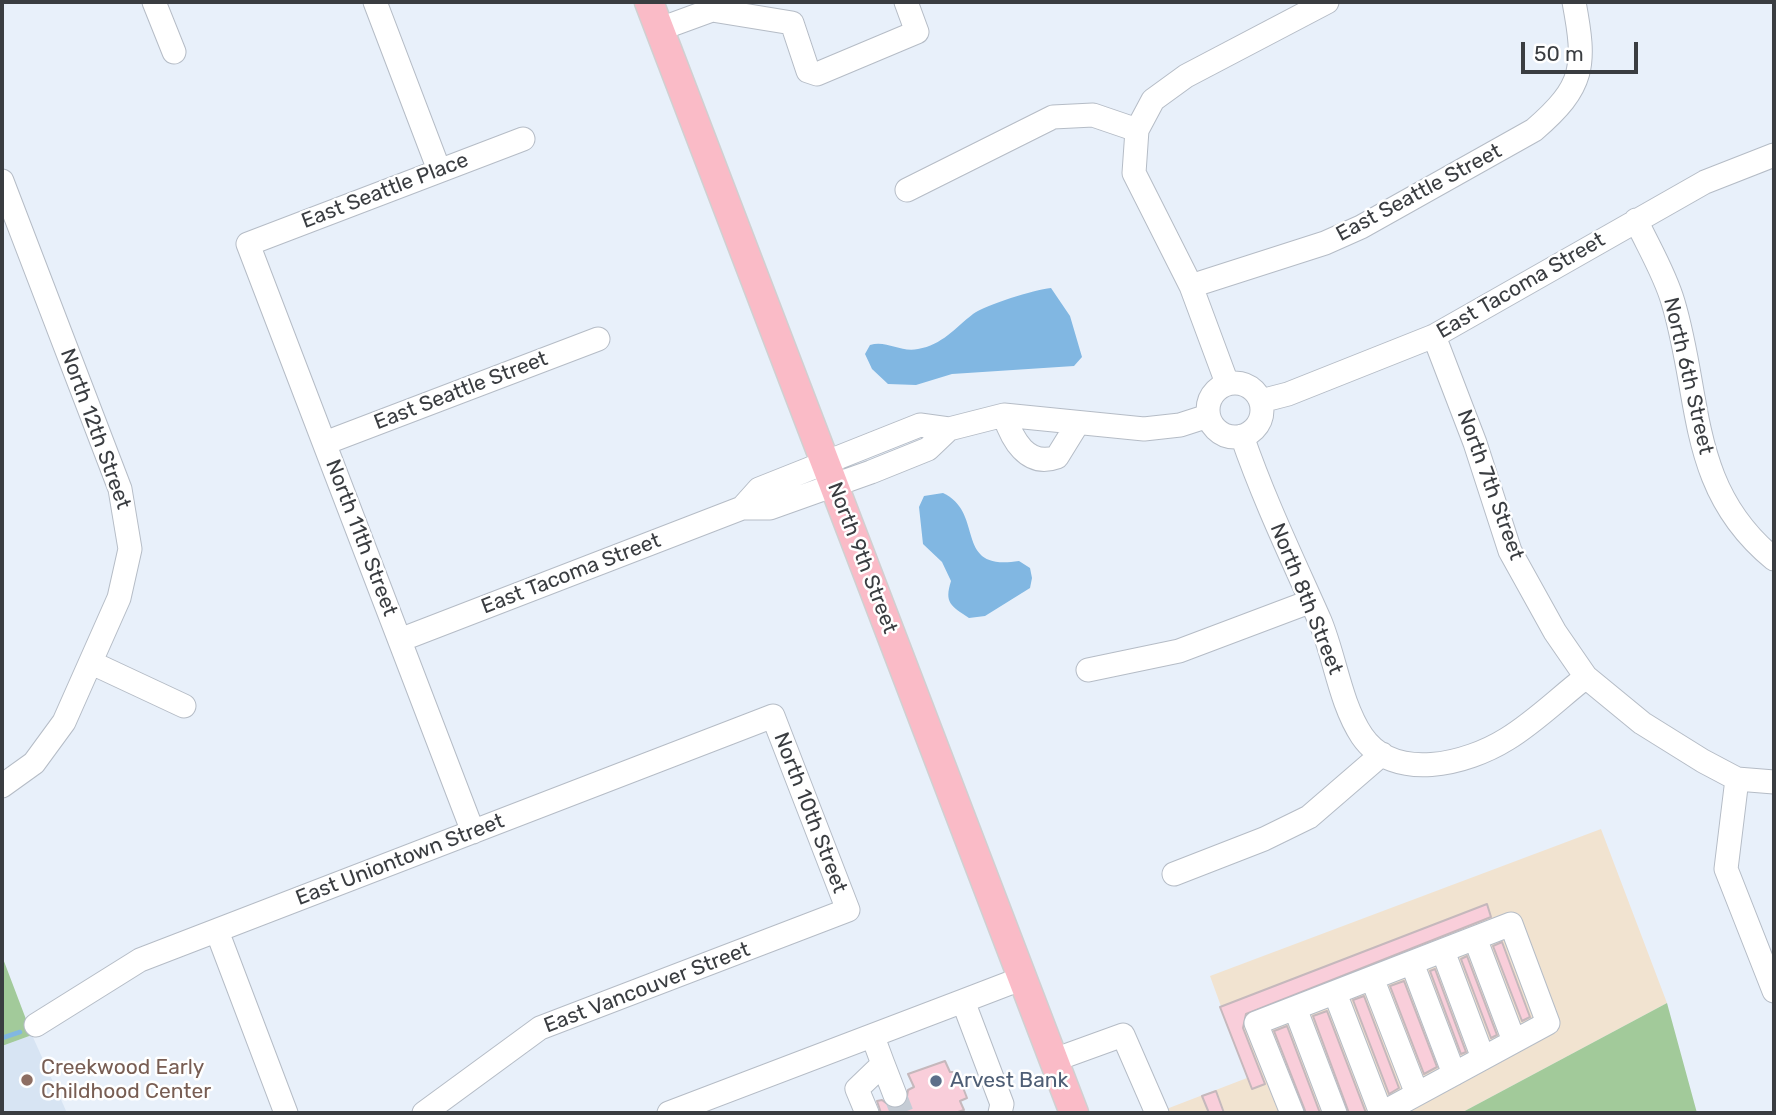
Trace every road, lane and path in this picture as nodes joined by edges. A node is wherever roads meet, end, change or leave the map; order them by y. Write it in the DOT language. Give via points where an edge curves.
graph roads {
  1 [pos="155,2"];
  2 [pos="375,2"];
  3 [pos="649,2"];
  4 [pos="784,2"];
  5 [pos="906,2"];
  6 [pos="1327,2"];
  7 [pos="1574,2"];
  8 [pos="715,6"];
  9 [pos="792,23"];
  10 [pos="660,29"];
  11 [pos="174,52"];
  12 [pos="1137,130"];
  13 [pos="523,139"];
  14 [pos="1774,155"];
  15 [pos="439,170"];
  16 [pos="2,181"];
  17 [pos="907,190"];
  18 [pos="1636,220"];
  19 [pos="248,244"];
  20 [pos="1191,286"];
  21 [pos="1434,337"];
  22 [pos="598,339"];
  23 [pos="1227,383"];
  24 [pos="1261,401"];
  25 [pos="1004,415"];
  26 [pos="1208,416"];
  27 [pos="1078,423"];
  28 [pos="1242,436"];
  29 [pos="325,443"];
  30 [pos="829,473"];
  31 [pos="1774,559"];
  32 [pos="1309,601"];
  33 [pos="400,640"];
  34 [pos="92,663"];
  35 [pos="1088,670"];
  36 [pos="1586,677"];
  37 [pos="184,706"];
  38 [pos="773,716"];
  39 [pos="1382,754"];
  40 [pos="1737,779"];
  41 [pos="1774,782"];
  42 [pos="2,786"];
  43 [pos="472,832"];
  44 [pos="1174,874"];
  45 [pos="848,910"];
  46 [pos="217,931"];
  47 [pos="1475,938"];
  48 [pos="1443,951"];
  49 [pos="1412,963"];
  50 [pos="1023,978"];
  51 [pos="1372,978"];
  52 [pos="1774,991"];
  53 [pos="1335,993"];
  54 [pos="963,1002"];
  55 [pos="1295,1009"];
  56 [pos="36,1025"];
  57 [pos="873,1037"];
  58 [pos="1514,1041"];
  59 [pos="1483,1058"];
  60 [pos="1054,1060"];
  61 [pos="883,1064"];
  62 [pos="1454,1074"];
  63 [pos="895,1094"];
  64 [pos="1417,1094"];
  65 [pos="721,1104"];
  66 [pos="286,1113"];
  67 [pos="424,1113"];
  68 [pos="669,1113"];
  69 [pos="867,1113"];
  70 [pos="1000,1113"];
  71 [pos="1074,1113"];
  72 [pos="1157,1113"];
  73 [pos="1292,1113"];
  74 [pos="1335,1113"];
  75 [pos="1381,1113"];
  1 -- 11 [label="street"];
  2 -- 15 [label="street"];
  3 -- 10 [label="main road, North 9th Street"];
  4 -- 9 [label="street"];
  5 -- 9 [label="street" via="917,28 911,37 817,74 808,71"];
  6 -- 12 [label="street" via="1186,76 1153,100"];
  7 -- 20 [label="street, East Seattle Street" via="1581,38 1580,74 1557,111 1534,130 1361,227"];
  8 -- 9 [label="street"];
  8 -- 10 [label="street"];
  10 -- 30 [label="main road, North 9th Street"];
  12 -- 17 [label="street" via="1093,115 1053,117"];
  12 -- 20 [label="street" via="1134,173"];
  13 -- 15 [label="street, East Seattle Place"];
  14 -- 18 [label="street, East Tacoma Street" via="1734,168"];
  15 -- 19 [label="street, East Seattle Place"];
  16 -- 34 [label="street, North 12th Street" via="120,489 130,533 129,562 119,598"];
  18 -- 21 [label="street, East Tacoma Street"];
  18 -- 31 [label="street, North 6th Street" via="1673,302 1706,460 1749,538"];
  19 -- 29 [label="street, North 11th Street"];
  20 -- 23 [label="street"];
  21 -- 24 [label="street, East Tacoma Street"];
  21 -- 36 [label="street, North 7th Street" via="1510,551"];
  22 -- 29 [label="street, East Seattle Street"];
  23 -- 24 [label="street" via="1248,385"];
  23 -- 26 [label="street" via="1211,396"];
  24 -- 28 [label="street" via="1259,423"];
  25 -- 27 [label="street, East Tacoma Street"];
  25 -- 27 [label="street" via="1011,437 1040,461 1056,457"];
  25 -- 30 [label="street, East Tacoma Street" via="949,429 928,449"];
  26 -- 27 [label="street, East Tacoma Street" via="1144,429"];
  26 -- 28 [label="street" via="1222,434"];
  28 -- 32 [label="street, North 8th Street"];
  29 -- 33 [label="street, North 11th Street"];
  30 -- 33 [label="street, East Tacoma Street" via="770,508 743,508"];
  30 -- 50 [label="main road, North 9th Street"];
  32 -- 35 [label="street" via="1180,651"];
  32 -- 39 [label="street, North 8th Street" via="1363,737"];
  33 -- 43 [label="street, North 11th Street"];
  34 -- 37 [label="street"];
  34 -- 42 [label="street" via="50,745 16,779"];
  36 -- 39 [label="street" via="1506,740 1472,754 1439,764 1403,764"];
  36 -- 40 [label="street, North 7th Street" via="1642,723"];
  38 -- 43 [label="street, East Uniontown Street"];
  38 -- 45 [label="street, North 10th Street"];
  39 -- 44 [label="street" via="1309,817"];
  40 -- 41 [label="street"];
  40 -- 52 [label="street" via="1726,869"];
  43 -- 46 [label="street, East Uniontown Street"];
  45 -- 67 [label="street, East Vancouver Street" via="540,1028"];
  46 -- 56 [label="street, East Uniontown Street" via="140,960"];
  46 -- 66 [label="street"];
  47 -- 48 [label="street"];
  47 -- 58 [label="street"];
  47 -- 58 [label="street" via="1511,924 1548,1023"];
  48 -- 49 [label="street"];
  48 -- 59 [label="street"];
  49 -- 51 [label="street"];
  49 -- 62 [label="street"];
  50 -- 54 [label="street"];
  50 -- 60 [label="main road, North 9th Street"];
  51 -- 53 [label="street"];
  51 -- 64 [label="street"];
  53 -- 55 [label="street"];
  53 -- 75 [label="street"];
  54 -- 57 [label="street"];
  54 -- 70 [label="street" via="1002,1104"];
  55 -- 73 [label="street" via="1256,1023"];
  55 -- 74 [label="street"];
  57 -- 61 [label="street"];
  57 -- 65 [label="street"];
  58 -- 59 [label="street"];
  59 -- 62 [label="street"];
  60 -- 71 [label="main road, North 9th Street"];
  60 -- 72 [label="street" via="1122,1035"];
  61 -- 63 [label="street"];
  61 -- 69 [label="street" via="858,1090"];
  62 -- 64 [label="street"];
  64 -- 75 [label="street"];
  65 -- 68 [label="street"];
}
